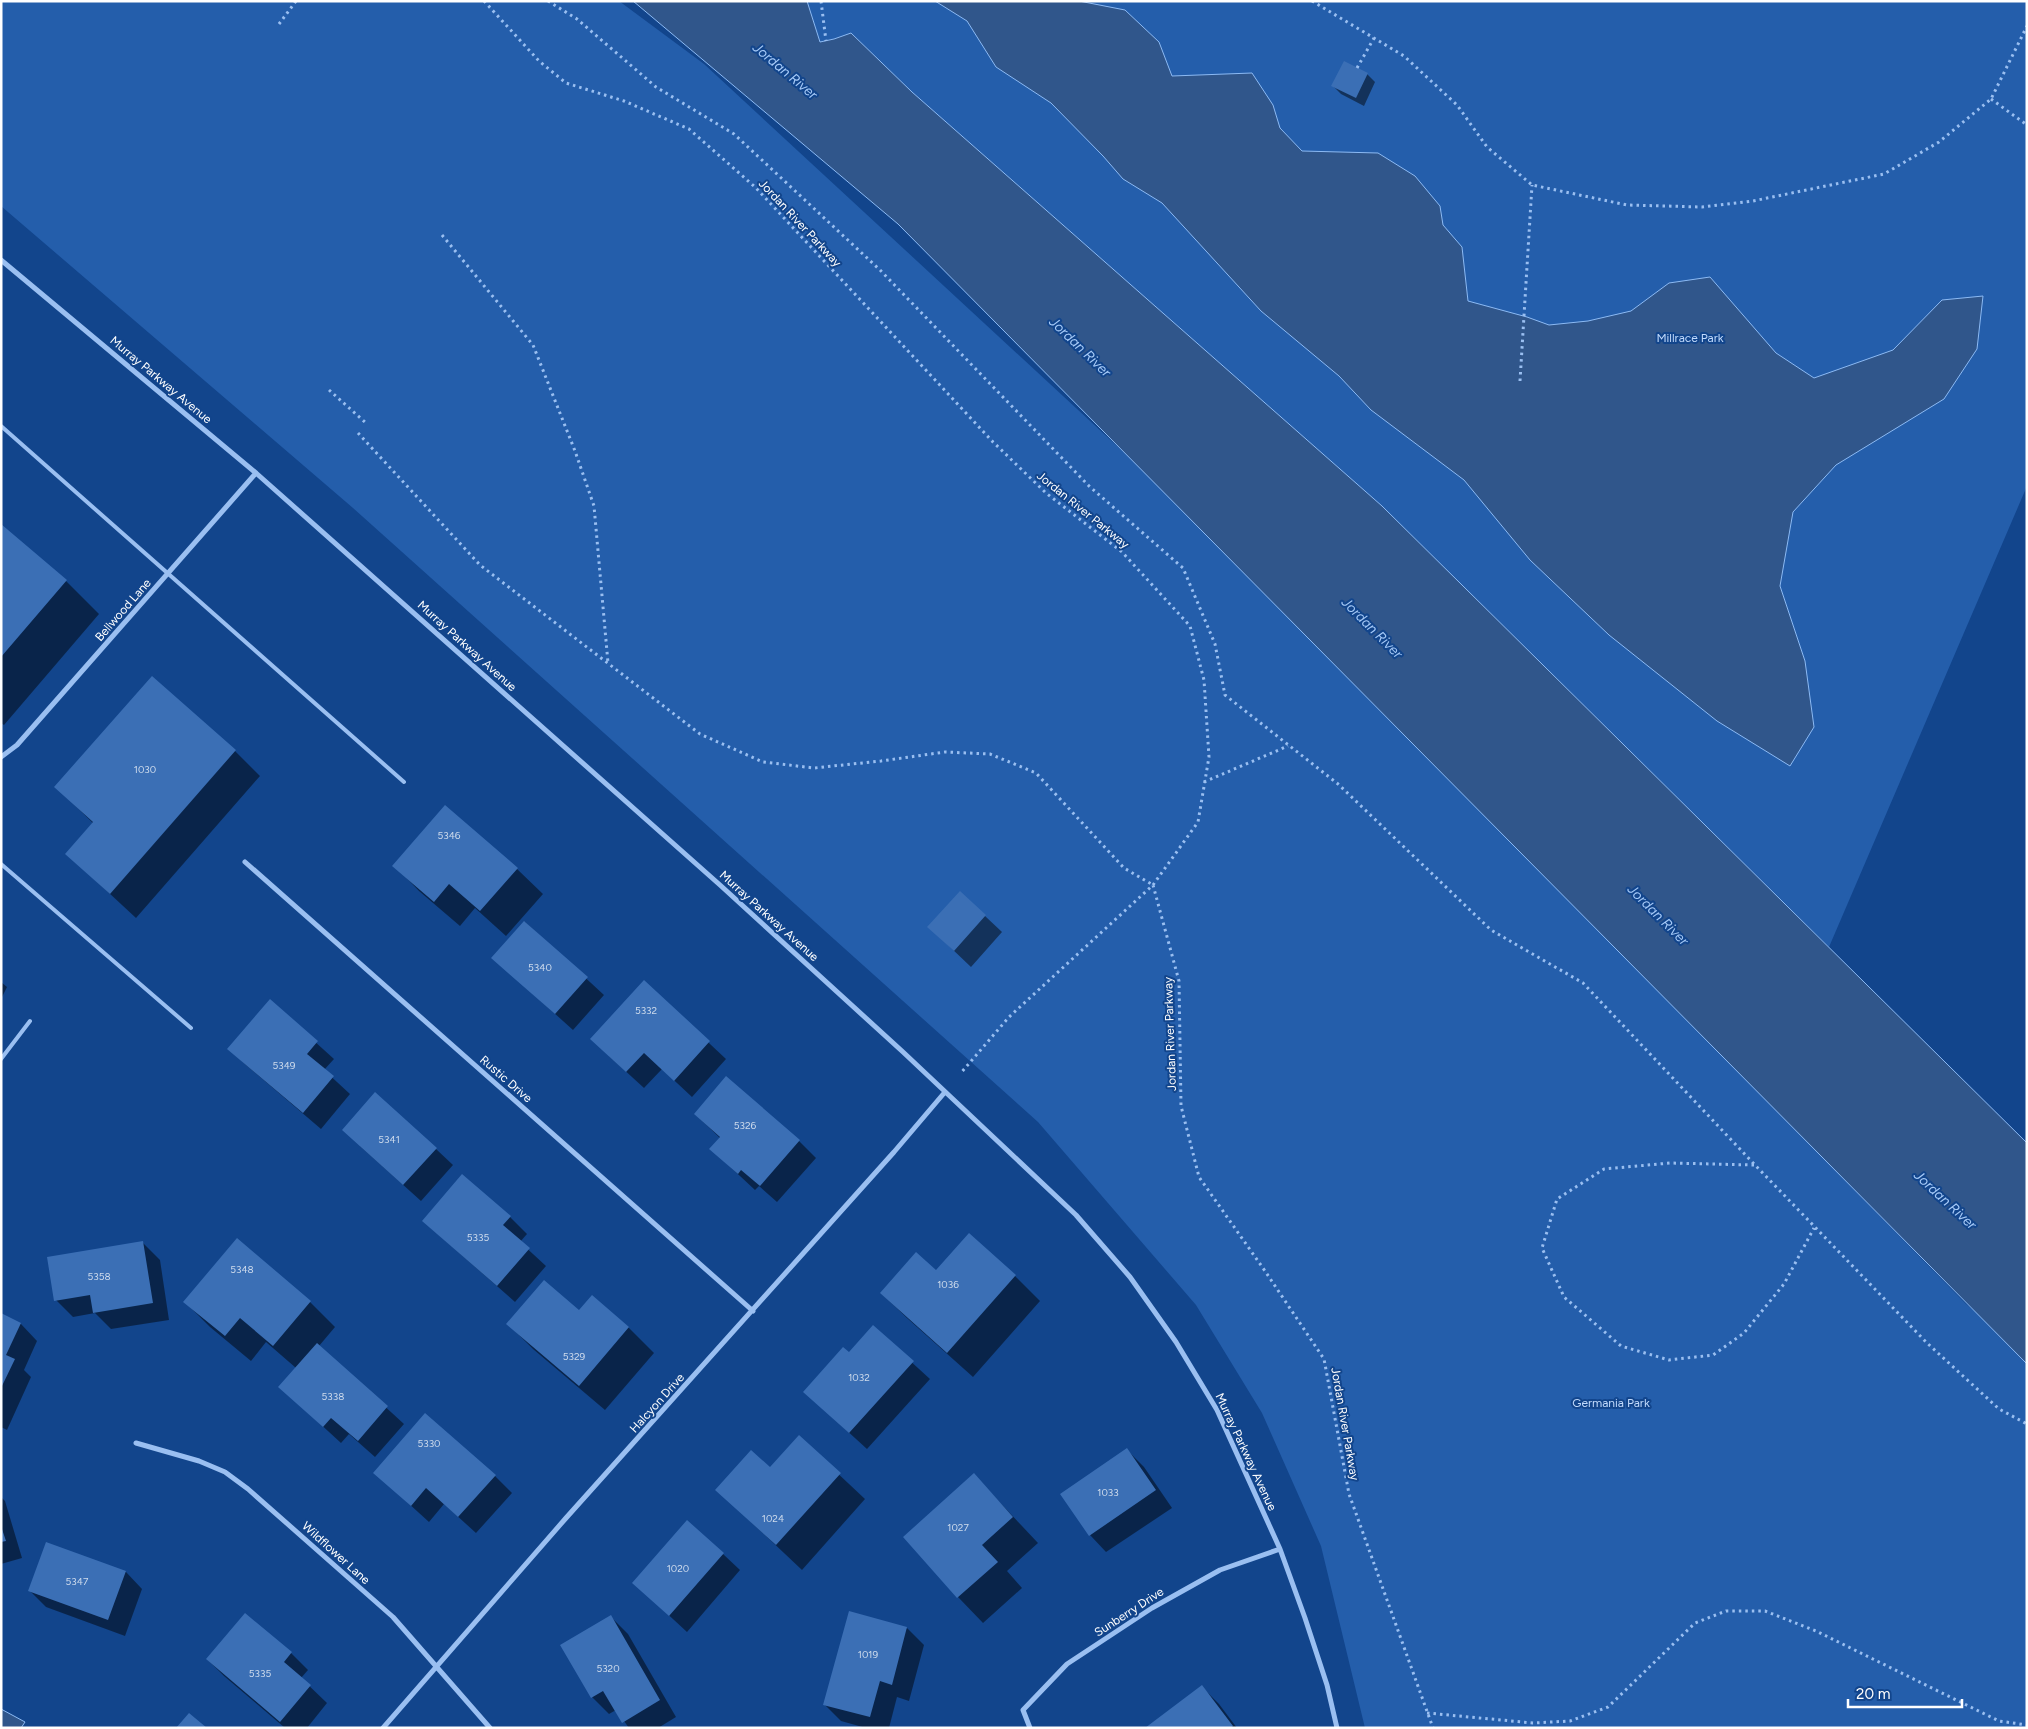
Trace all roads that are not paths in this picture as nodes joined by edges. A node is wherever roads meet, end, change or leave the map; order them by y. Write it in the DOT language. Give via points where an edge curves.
graph roads {
  1 [pos="1,260"];
  2 [pos="1,426"];
  3 [pos="256,473"];
  4 [pos="168,574"];
  5 [pos="1,757"];
  6 [pos="404,782"];
  7 [pos="245,862"];
  8 [pos="1,864"];
  9 [pos="30,1021"];
  10 [pos="191,1028"];
  11 [pos="1,1059"];
  12 [pos="945,1092"];
  13 [pos="753,1311"];
  14 [pos="136,1443"];
  15 [pos="1280,1549"];
  16 [pos="436,1666"];
  17 [pos="383,1728"];
  18 [pos="490,1728"];
  19 [pos="1030,1728"];
  20 [pos="1337,1728"];
  1 -- 3 [label="street, Murray Parkway Avenue"];
  2 -- 4 [label="lane"];
  3 -- 4 [label="street, Bellwood Lane"];
  3 -- 12 [label="street, Murray Parkway Avenue" via="728,892"];
  4 -- 5 [label="street, Bellwood Lane" via="17,745"];
  4 -- 6 [label="lane"];
  7 -- 13 [label="street, Rustic Drive"];
  8 -- 10 [label="lane"];
  9 -- 11 [label="lane"];
  12 -- 13 [label="street, Halcyon Drive"];
  12 -- 15 [label="street, Murray Parkway Avenue" via="1076,1215 1130,1277 1176,1342 1217,1410"];
  13 -- 16 [label="street, Halcyon Drive"];
  14 -- 16 [label="street, Wildflower Lane" via="199,1461 225,1472 248,1489 393,1617"];
  15 -- 19 [label="street, Sunberry Drive" via="1220,1570 1184,1589 1067,1664 1023,1710"];
  15 -- 20 [label="street, Murray Parkway Avenue" via="1327,1685"];
  16 -- 17 [label="street, Halcyon Drive"];
  16 -- 18 [label="street, Wildflower Lane"];
}
